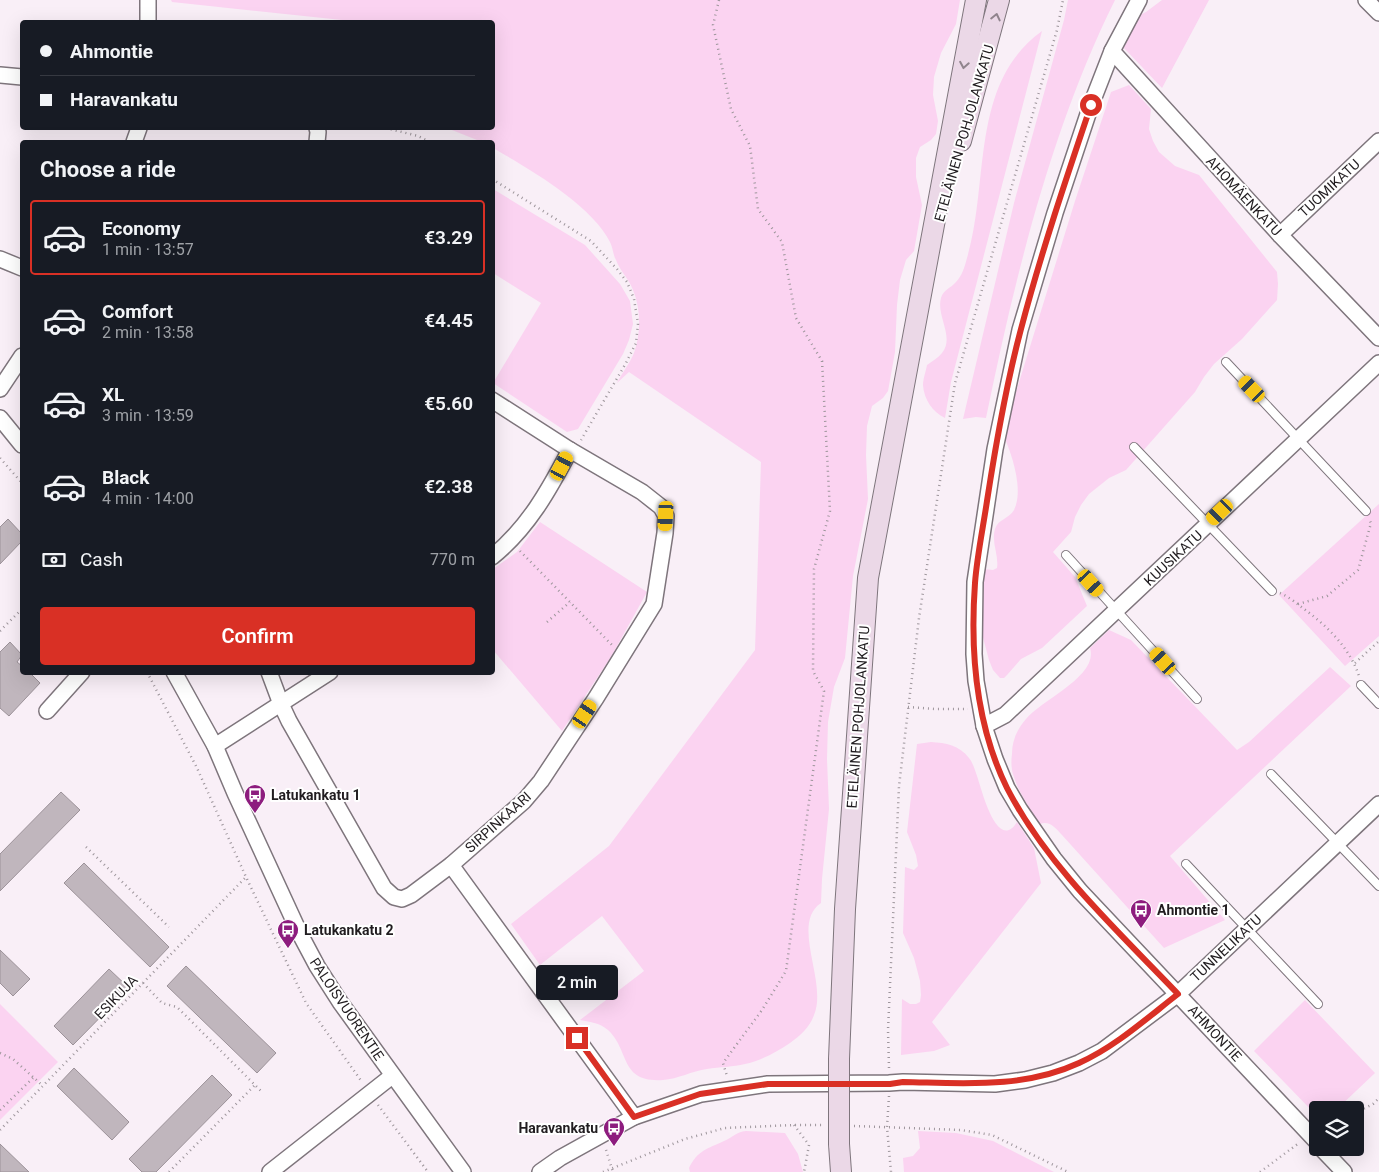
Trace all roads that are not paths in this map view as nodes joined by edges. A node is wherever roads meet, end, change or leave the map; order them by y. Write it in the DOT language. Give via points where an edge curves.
graph roads {
  1 [pos="148,0"];
  2 [pos="976,0"];
  3 [pos="1000,0"];
  4 [pos="1139,0"];
  5 [pos="1366,0"];
  6 [pos="1379,13"];
  7 [pos="148,20"];
  8 [pos="1112,51"];
  9 [pos="0,75"];
  10 [pos="20,77"];
  11 [pos="1379,141"];
  12 [pos="1280,235"];
  13 [pos="0,258"];
  14 [pos="926,266"];
  15 [pos="20,267"];
  16 [pos="1379,338"];
  17 [pos="20,359"];
  18 [pos="1226,362"];
  19 [pos="1379,363"];
  20 [pos="0,389"];
  21 [pos="495,402"];
  22 [pos="0,418"];
  23 [pos="1299,439"];
  24 [pos="20,443"];
  25 [pos="1134,447"];
  26 [pos="572,451"];
  27 [pos="1366,511"];
  28 [pos="1208,525"];
  29 [pos="495,554"];
  30 [pos="1066,555"];
  31 [pos="1272,591"];
  32 [pos="1117,611"];
  33 [pos="79,675"];
  34 [pos="176,675"];
  35 [pos="270,675"];
  36 [pos="325,675"];
  37 [pos="1361,685"];
  38 [pos="1197,699"];
  39 [pos="281,704"];
  40 [pos="1379,704"];
  41 [pos="47,711"];
  42 [pos="984,726"];
  43 [pos="215,746"];
  44 [pos="1271,774"];
  45 [pos="1379,804"];
  46 [pos="1338,843"];
  47 [pos="1186,864"];
  48 [pos="451,865"];
  49 [pos="1379,886"];
  50 [pos="1246,929"];
  51 [pos="1178,994"];
  52 [pos="1318,1004"];
  53 [pos="392,1076"];
  54 [pos="634,1117"];
  55 [pos="1309,1134"];
  56 [pos="1329,1156"];
  57 [pos="270,1172"];
  58 [pos="463,1172"];
  59 [pos="540,1172"];
  60 [pos="841,1172"];
  61 [pos="1344,1172"];
  1 -- 7 [label="street"];
  2 -- 14 [label="main road, ETELÄINEN POHJOLANKATU, one-way"];
  14 -- 3 [label="main road, ETELÄINEN POHJOLANKATU, one-way"];
  4 -- 8 [label="street, AHMONTIE"];
  5 -- 6 [label="street"];
  8 -- 12 [label="street, AHOMÄENKATU"];
  8 -- 42 [label="street, AHMONTIE" via="1044,249 1020,330 994,449 975,582 974,654"];
  9 -- 10 [label="street"];
  11 -- 12 [label="street, TUOMIKATU"];
  12 -- 16 [label="street, AHOMÄENKATU"];
  13 -- 15 [label="street"];
  14 -- 60 [label="main road, ETELÄINEN POHJOLANKATU, bridge" via="868,578 844,909 838,1059"];
  17 -- 20 [label="street"];
  18 -- 23 [label="lane"];
  19 -- 23 [label="street, KUUSIKATU"];
  21 -- 26 [label="street, SIRPINKAARI"];
  22 -- 24 [label="street"];
  23 -- 27 [label="lane"];
  23 -- 28 [label="street, KUUSIKATU"];
  25 -- 28 [label="lane"];
  26 -- 29 [label="street" via="530,518"];
  26 -- 48 [label="street, SIRPINKAARI" via="662,506 666,516 665,533 654,604 541,781 524,801"];
  28 -- 31 [label="lane"];
  28 -- 32 [label="street, KUUSIKATU"];
  30 -- 32 [label="lane"];
  32 -- 38 [label="lane"];
  32 -- 42 [label="street, KUUSIKATU" via="1002,718"];
  33 -- 41 [label="street"];
  34 -- 43 [label="street, PALOISVUORENTIE"];
  35 -- 39 [label="street, SIRPINKAARI"];
  36 -- 39 [label="street"];
  37 -- 40 [label="lane"];
  39 -- 43 [label="street"];
  39 -- 48 [label="street, SIRPINKAARI" via="384,888 394,897 411,895"];
  42 -- 51 [label="street, AHMONTIE" via="1007,788 1040,840 1080,891"];
  43 -- 53 [label="street, PALOISVUORENTIE" via="317,966"];
  44 -- 46 [label="lane"];
  45 -- 46 [label="street, TUNNELIKATU"];
  46 -- 49 [label="lane"];
  46 -- 50 [label="street, TUNNELIKATU"];
  47 -- 50 [label="lane"];
  48 -- 54 [label="street"];
  50 -- 51 [label="street, TUNNELIKATU"];
  50 -- 52 [label="lane"];
  51 -- 54 [label="street, TUNNELIKATU" via="1102,1051 1053,1073 1025,1080 995,1084 768,1084 700,1094"];
  51 -- 55 [label="street, AHMONTIE"];
  53 -- 57 [label="street"];
  53 -- 58 [label="street, PALOISVUORENTIE"];
  54 -- 59 [label="street, TUNNELIKATU"];
  56 -- 61 [label="street"];
}
